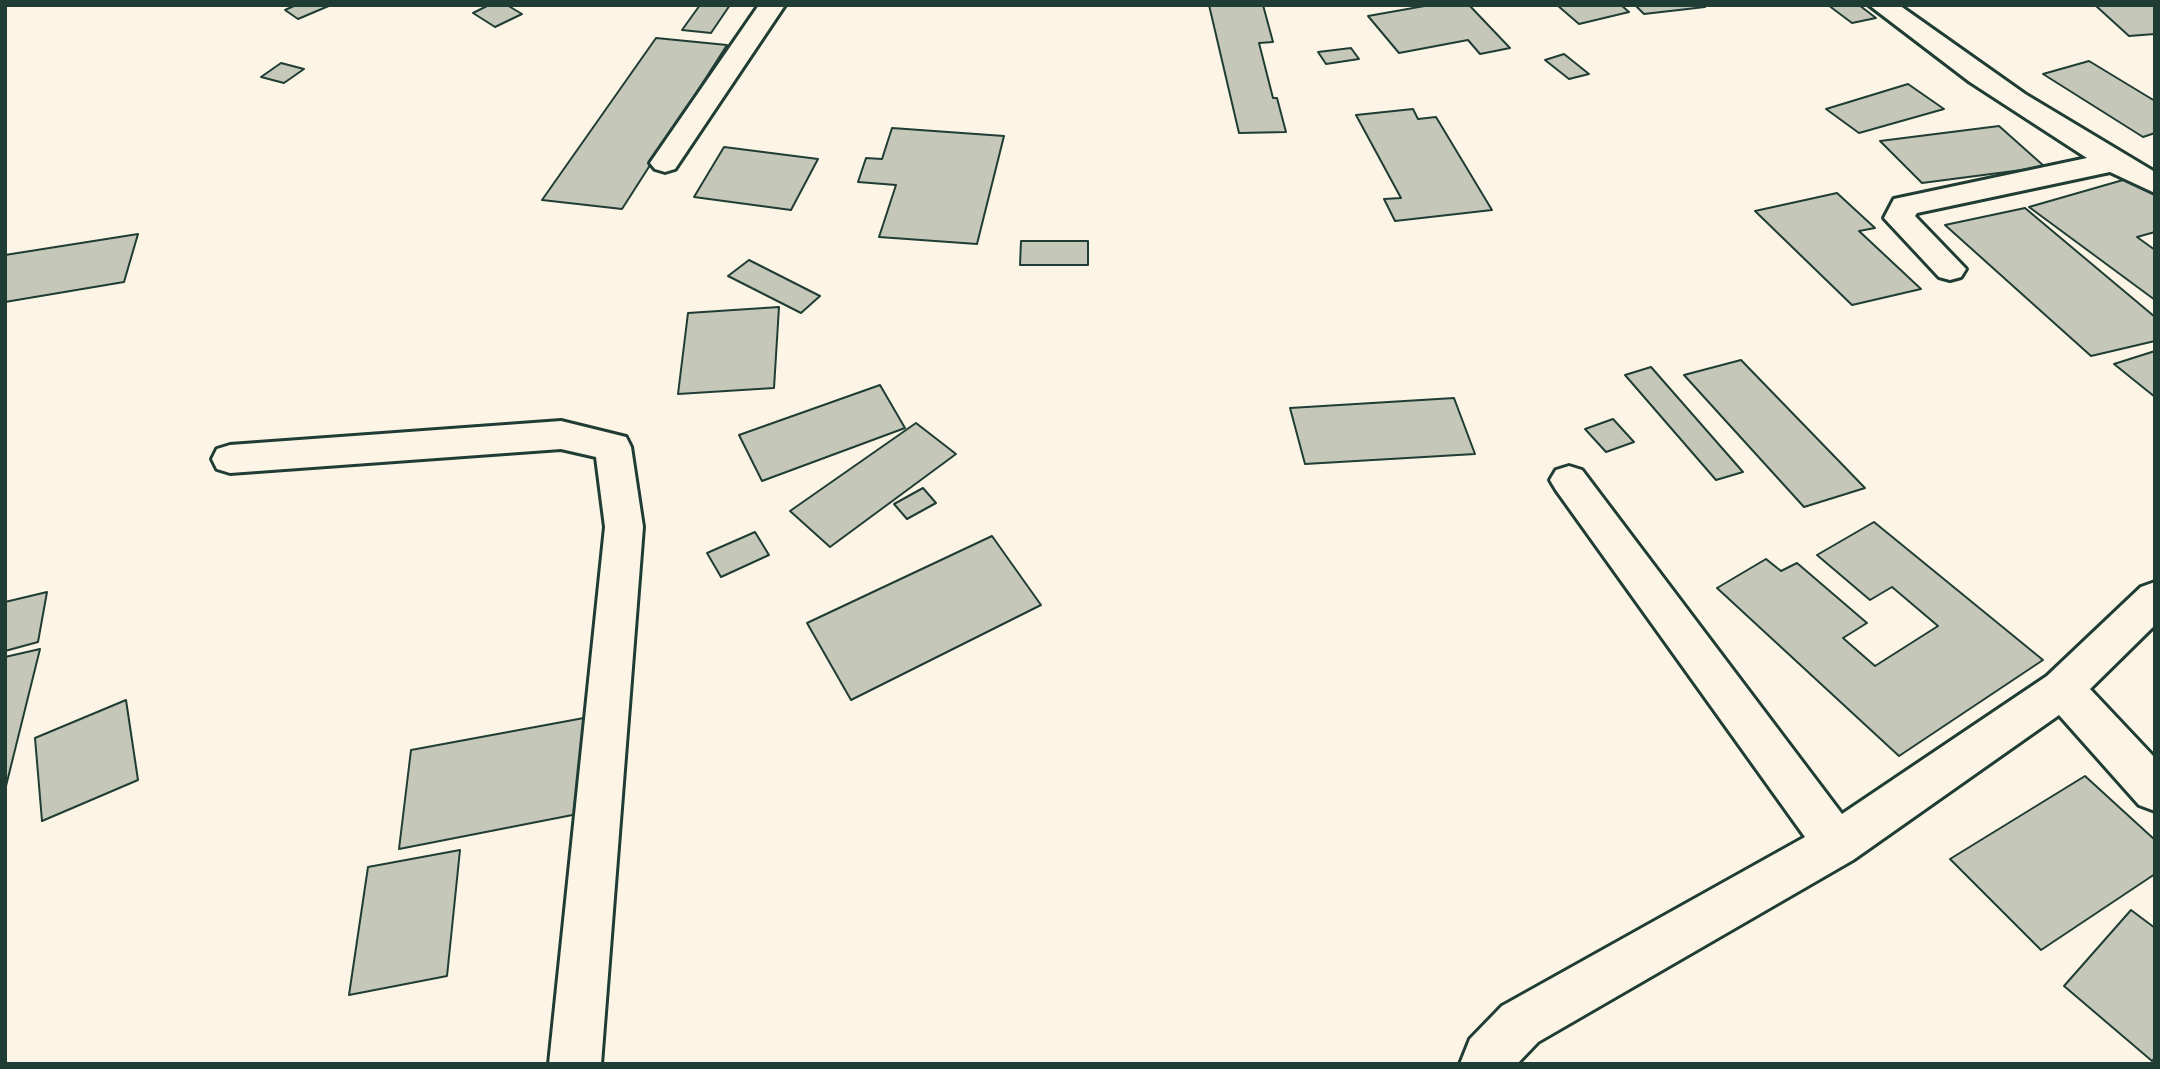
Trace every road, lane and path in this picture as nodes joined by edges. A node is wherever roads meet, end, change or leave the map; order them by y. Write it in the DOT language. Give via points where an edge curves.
graph roads {
  1 [pos="772,5"];
  2 [pos="1882,5"];
  3 [pos="2113,162"];
  4 [pos="665,163"];
  5 [pos="2155,184"];
  6 [pos="1950,269"];
  7 [pos="230,459"];
  8 [pos="1569,480"];
  9 [pos="2155,599"];
  10 [pos="2062,689"];
  11 [pos="2155,790"];
  12 [pos="1837,844"];
  13 [pos="575,1064"];
  14 [pos="1486,1064"];
  1 -- 4 [label="street"];
  2 -- 3 [label="street" via="1924,38"];
  3 -- 5 [label="street"];
  3 -- 6 [label="street" via="1905,206 1899,218"];
  7 -- 13 [label="street" via="561,435 613,447 624,527"];
  8 -- 12 [label="street"];
  9 -- 10 [label="street"];
  10 -- 11 [label="street"];
  10 -- 12 [label="street"];
  12 -- 14 [label="street" via="1520,1024"];
}
